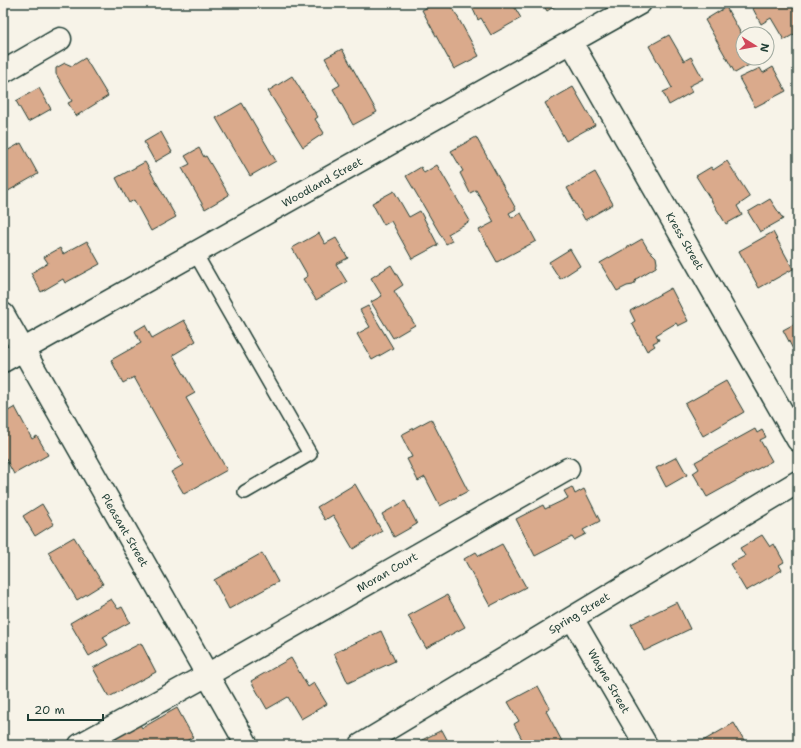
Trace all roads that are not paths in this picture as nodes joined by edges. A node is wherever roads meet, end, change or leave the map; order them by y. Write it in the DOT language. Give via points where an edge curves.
graph roads {
  1 [pos="640,3"];
  2 [pos="60,39"];
  3 [pos="571,42"];
  4 [pos="3,72"];
  5 [pos="195,253"];
  6 [pos="3,314"];
  7 [pos="23,350"];
  8 [pos="3,361"];
  9 [pos="798,440"];
  10 [pos="568,469"];
  11 [pos="798,482"];
  12 [pos="245,492"];
  13 [pos="572,618"];
  14 [pos="207,675"];
  15 [pos="80,745"];
  16 [pos="246,745"];
  17 [pos="360,745"];
  18 [pos="646,745"];
  1 -- 3 [label="street, Woodland Street"];
  2 -- 4 [label="street"];
  3 -- 5 [label="street, Woodland Street"];
  3 -- 9 [label="street, Kress Street"];
  5 -- 7 [label="street, Woodland Street"];
  5 -- 12 [label="lane" via="310,454"];
  6 -- 7 [label="street, Pleasant Street"];
  7 -- 8 [label="street, Woodland Street"];
  7 -- 14 [label="street, Pleasant Street"];
  10 -- 14 [label="street, Moran Court"];
  11 -- 13 [label="street, Spring Street"];
  13 -- 17 [label="street, Spring Street"];
  13 -- 18 [label="street, Wayne Street"];
  14 -- 15 [label="street, Moran Court"];
  14 -- 16 [label="street, Pleasant Street"];
}
